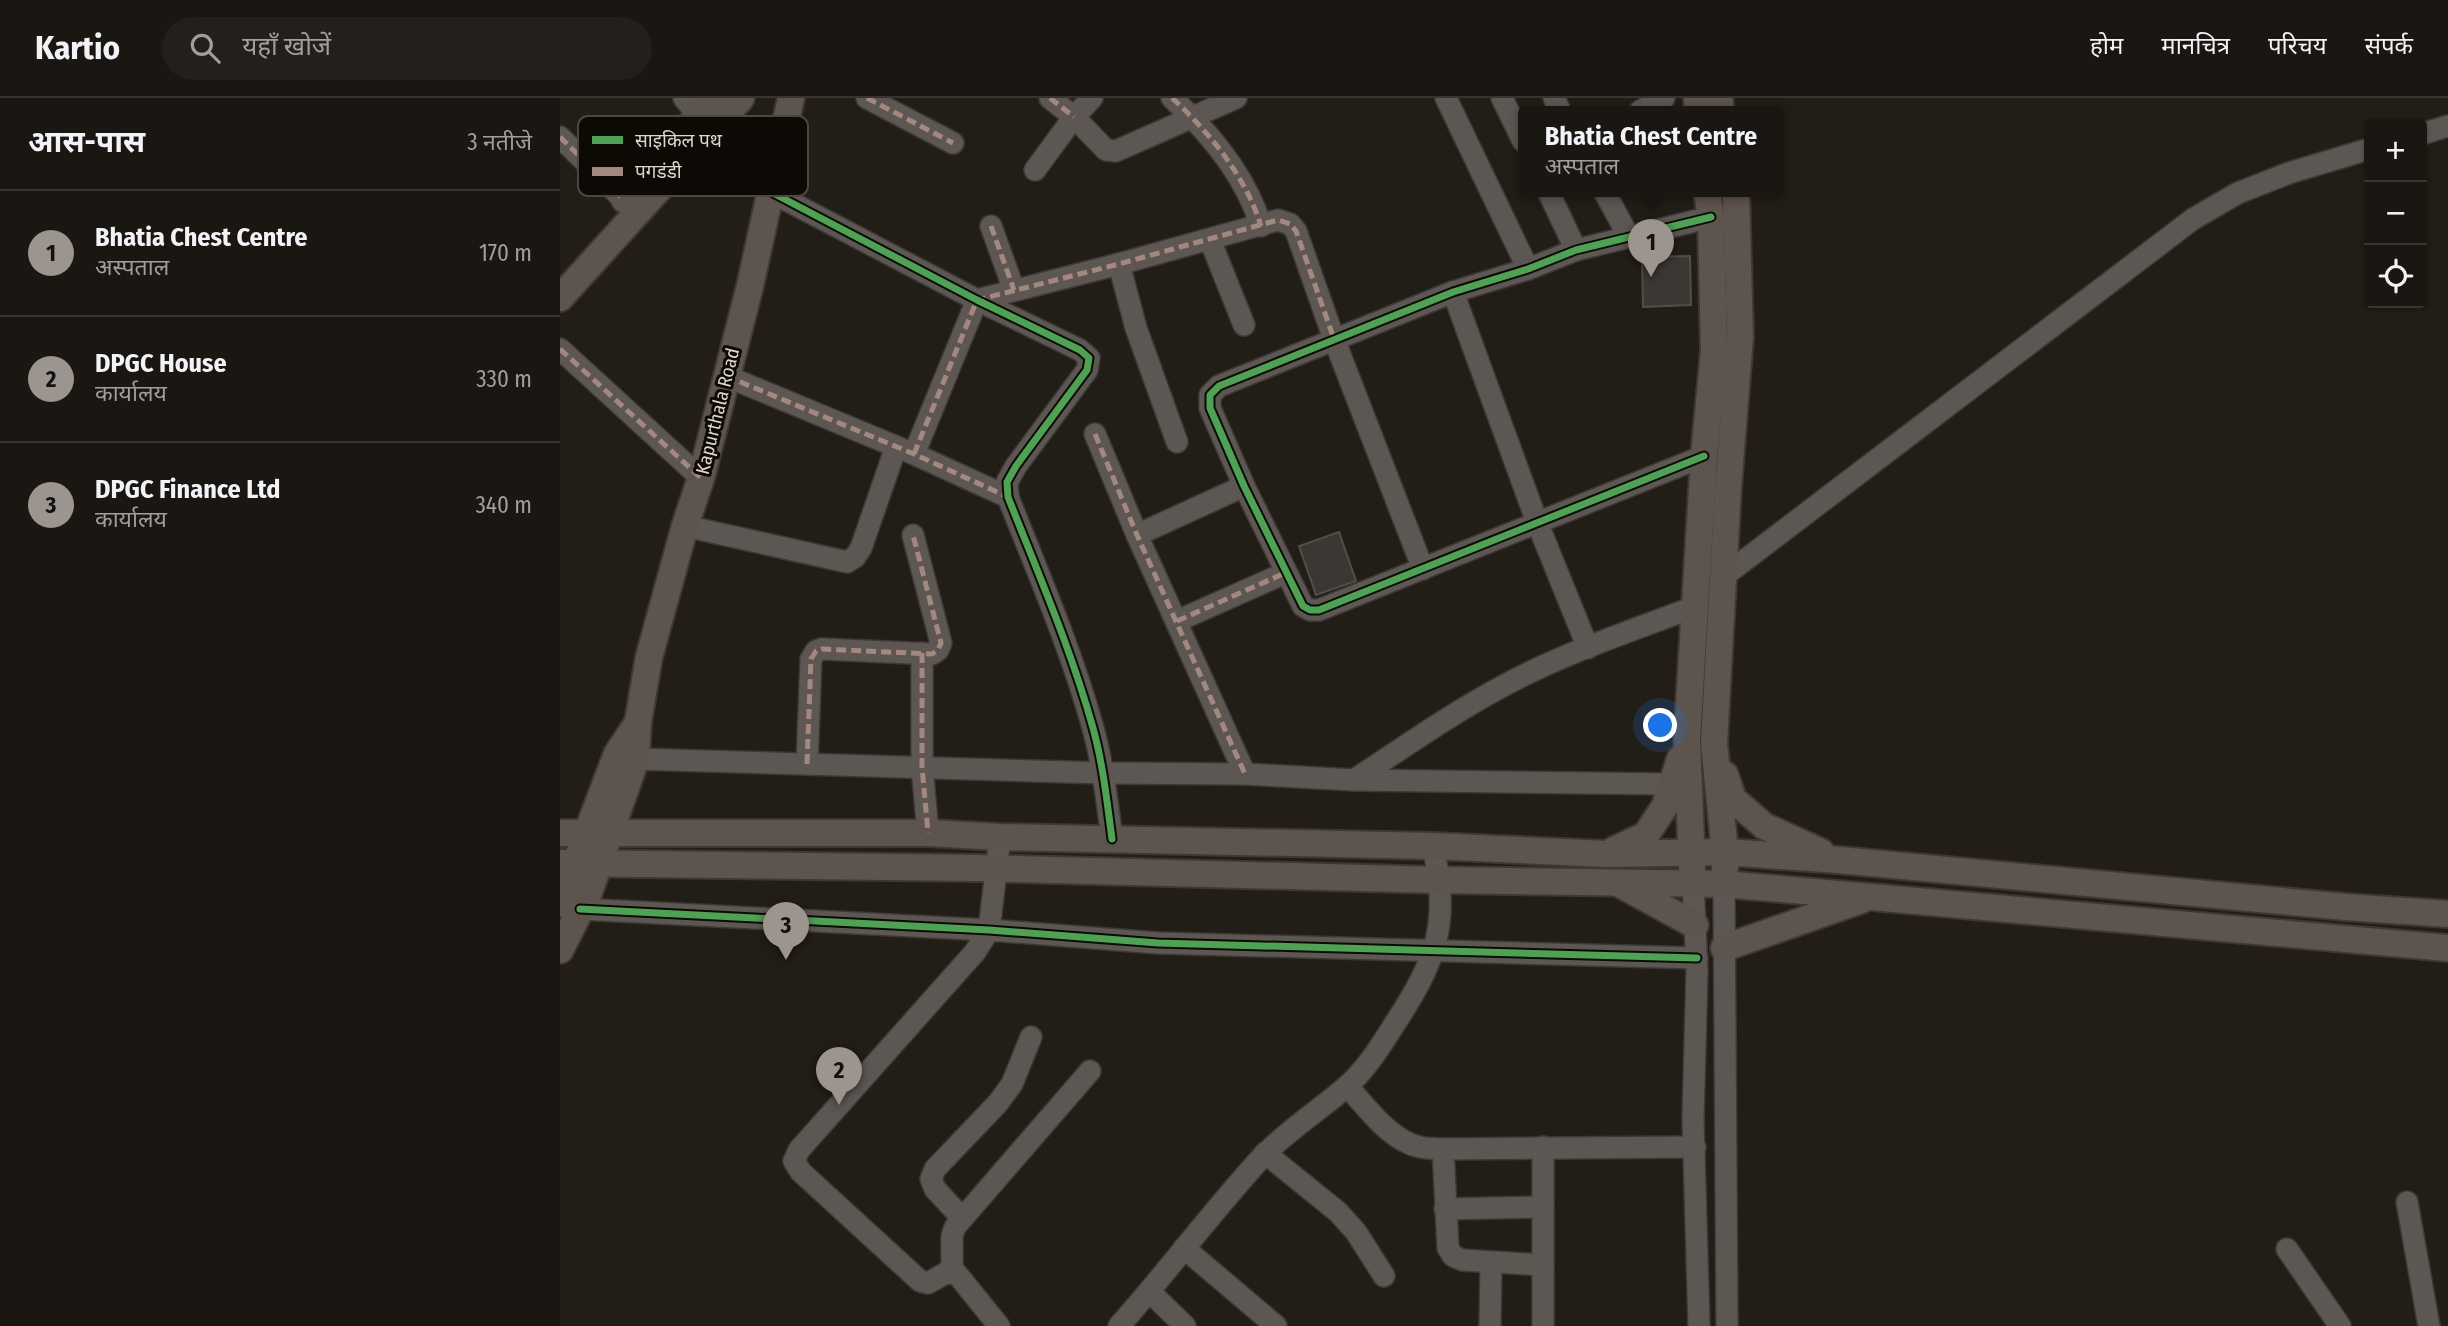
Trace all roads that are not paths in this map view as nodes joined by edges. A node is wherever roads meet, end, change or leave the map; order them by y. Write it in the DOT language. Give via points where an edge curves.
graph roads {
  1 [pos="741,98"];
  2 [pos="791,98"];
  3 [pos="867,98"];
  4 [pos="1050,98"];
  5 [pos="1092,98"];
  6 [pos="1172,98"];
  7 [pos="1236,98"];
  8 [pos="1446,98"];
  9 [pos="1502,98"];
  10 [pos="725,116"];
  11 [pos="787,116"];
  12 [pos="1074,117"];
  13 [pos="1192,117"];
  14 [pos="2448,126"];
  15 [pos="1518,131"];
  16 [pos="2427,132"];
  17 [pos="560,137"];
  18 [pos="953,143"];
  19 [pos="2364,150"];
  20 [pos="578,155"];
  21 [pos="1035,170"];
  22 [pos="620,196"];
  23 [pos="627,196"];
  24 [pos="652,196"];
  25 [pos="770,196"];
  26 [pos="779,196"];
  27 [pos="1551,197"];
  28 [pos="1607,197"];
  29 [pos="1736,197"];
  30 [pos="624,200"];
  31 [pos="1709,204"];
  32 [pos="991,226"];
  33 [pos="1261,226"];
  34 [pos="1629,237"];
  35 [pos="1210,240"];
  36 [pos="1576,250"];
  37 [pos="1119,264"];
  38 [pos="1528,269"];
  39 [pos="560,275"];
  40 [pos="1014,290"];
  41 [pos="1453,292"];
  42 [pos="560,298"];
  43 [pos="977,300"];
  44 [pos="1244,325"];
  45 [pos="1334,338"];
  46 [pos="560,349"];
  47 [pos="726,376"];
  48 [pos="1095,434"];
  49 [pos="1177,442"];
  50 [pos="905,451"];
  51 [pos="1704,456"];
  52 [pos="701,478"];
  53 [pos="1244,486"];
  54 [pos="1008,496"];
  55 [pos="1537,522"];
  56 [pos="685,526"];
  57 [pos="1137,535"];
  58 [pos="913,536"];
  59 [pos="1423,569"];
  60 [pos="1285,573"];
  61 [pos="1724,576"];
  62 [pos="1694,607"];
  63 [pos="1177,621"];
  64 [pos="1588,648"];
  65 [pos="922,653"];
  66 [pos="638,722"];
  67 [pos="1687,739"];
  68 [pos="1714,743"];
  69 [pos="636,759"];
  70 [pos="807,764"];
  71 [pos="922,767"];
  72 [pos="1103,773"];
  73 [pos="1245,774"];
  74 [pos="1354,780"];
  75 [pos="1672,784"];
  76 [pos="560,833"];
  77 [pos="928,833"];
  78 [pos="599,834"];
  79 [pos="1000,837"];
  80 [pos="1112,839"];
  81 [pos="1433,846"];
  82 [pos="1691,852"];
  83 [pos="1725,852"];
  84 [pos="1606,854"];
  85 [pos="1839,860"];
  86 [pos="579,863"];
  87 [pos="996,869"];
  88 [pos="1440,880"];
  89 [pos="1616,881"];
  90 [pos="1693,883"];
  91 [pos="1724,884"];
  92 [pos="1869,897"];
  93 [pos="570,906"];
  94 [pos="2448,914"];
  95 [pos="1695,925"];
  96 [pos="989,930"];
  97 [pos="1724,948"];
  98 [pos="2448,948"];
  99 [pos="560,950"];
  100 [pos="1434,952"];
  101 [pos="1697,958"];
  102 [pos="1031,1037"];
  103 [pos="1090,1071"];
  104 [pos="1347,1086"];
  105 [pos="1543,1147"];
  106 [pos="1695,1147"];
  107 [pos="1443,1149"];
  108 [pos="1265,1153"];
  109 [pos="2407,1202"];
  110 [pos="1543,1207"];
  111 [pos="1445,1209"];
  112 [pos="962,1218"];
  113 [pos="1184,1248"];
  114 [pos="2287,1249"];
  115 [pos="1491,1262"];
  116 [pos="1543,1265"];
  117 [pos="952,1272"];
  118 [pos="1384,1276"];
  119 [pos="1150,1292"];
  120 [pos="999,1326"];
  121 [pos="1119,1326"];
  122 [pos="1185,1326"];
  123 [pos="1276,1326"];
  124 [pos="1490,1326"];
  125 [pos="1543,1326"];
  126 [pos="1699,1326"];
  127 [pos="1727,1326"];
  128 [pos="2340,1326"];
  129 [pos="2429,1326"];
  1 -- 10 [label="main road"];
  2 -- 11 [label="main road, Kapurthala Road"];
  3 -- 18 [label="street"];
  4 -- 12 [label="street"];
  5 -- 12 [label="street"];
  6 -- 13 [label="street"];
  7 -- 13 [label="street"];
  8 -- 38 [label="street"];
  9 -- 15 [label="street"];
  12 -- 13 [label="street" via="1106,150 1116,151"];
  12 -- 21 [label="street"];
  13 -- 33 [label="street" via="1240,179"];
  14 -- 16 [label="street"];
  17 -- 20 [label="street"];
  19 -- 61 [label="street" via="2238,193 2193,219"];
  22 -- 30 [label="street"];
  23 -- 30 [label="main road"];
  24 -- 42 [label="main road"];
  25 -- 47 [label="main road, Kapurthala Road"];
  26 -- 43 [label="street"];
  27 -- 36 [label="street"];
  28 -- 34 [label="street"];
  29 -- 61 [label="main road" via="1740,337"];
  30 -- 39 [label="main road"];
  31 -- 34 [label="street"];
  31 -- 51 [label="main road" via="1714,351"];
  32 -- 40 [label="street"];
  33 -- 35 [label="street"];
  33 -- 45 [label="street" via="1278,220 1296,231"];
  34 -- 36 [label="street"];
  35 -- 37 [label="street"];
  35 -- 44 [label="street"];
  36 -- 38 [label="street"];
  37 -- 40 [label="street"];
  37 -- 49 [label="street" via="1136,328"];
  38 -- 41 [label="street"];
  40 -- 43 [label="street"];
  41 -- 45 [label="street"];
  41 -- 55 [label="street"];
  43 -- 50 [label="street"];
  43 -- 54 [label="street" via="1089,358 1087,370 1016,466 1007,482"];
  45 -- 53 [label="street" via="1219,386 1210,395 1210,408"];
  45 -- 59 [label="street"];
  46 -- 52 [label="street"];
  47 -- 50 [label="street"];
  47 -- 52 [label="main road, Kapurthala Road"];
  48 -- 57 [label="street"];
  50 -- 54 [label="street"];
  50 -- 56 [label="street" via="861,548 850,561"];
  51 -- 55 [label="street"];
  51 -- 62 [label="main road"];
  52 -- 56 [label="main road, Kapurthala Road"];
  53 -- 57 [label="street"];
  53 -- 60 [label="street"];
  54 -- 72 [label="street" via="1076,671"];
  55 -- 59 [label="street"];
  55 -- 64 [label="street"];
  56 -- 66 [label="main road, Kapurthala Road" via="649,657"];
  57 -- 63 [label="street"];
  58 -- 65 [label="street" via="940,643 933,654"];
  59 -- 60 [label="street" via="1319,610 1303,606"];
  60 -- 63 [label="street"];
  61 -- 68 [label="main road"];
  62 -- 64 [label="street"];
  62 -- 67 [label="main road"];
  63 -- 73 [label="street"];
  64 -- 74 [label="street" via="1506,684"];
  65 -- 70 [label="street" via="822,649 813,653"];
  65 -- 71 [label="street"];
  66 -- 69 [label="main road, Kapurthala Road"];
  66 -- 78 [label="main road" via="617,754"];
  67 -- 75 [label="main road"];
  67 -- 82 [label="main road"];
  68 -- 83 [label="main road"];
  68 -- 85 [label="main road" via="1733,799 1764,826"];
  69 -- 70 [label="street"];
  69 -- 78 [label="main road, Kapurthala Road"];
  70 -- 71 [label="street"];
  71 -- 72 [label="street"];
  71 -- 77 [label="street"];
  72 -- 73 [label="street"];
  72 -- 80 [label="street"];
  73 -- 74 [label="street"];
  74 -- 75 [label="street"];
  75 -- 84 [label="main road" via="1665,806 1646,835"];
  76 -- 78 [label="main road"];
  77 -- 78 [label="main road"];
  77 -- 79 [label="main road"];
  78 -- 86 [label="main road"];
  79 -- 80 [label="main road"];
  79 -- 87 [label="street"];
  80 -- 81 [label="main road"];
  81 -- 84 [label="main road"];
  81 -- 88 [label="street"];
  82 -- 83 [label="main road"];
  82 -- 84 [label="main road"];
  82 -- 90 [label="main road"];
  83 -- 85 [label="main road"];
  83 -- 91 [label="main road"];
  85 -- 94 [label="main road"];
  86 -- 87 [label="main road"];
  86 -- 93 [label="main road"];
  87 -- 88 [label="main road"];
  87 -- 96 [label="street"];
  88 -- 89 [label="main road"];
  88 -- 100 [label="street"];
  89 -- 90 [label="main road"];
  89 -- 95 [label="main road"];
  90 -- 91 [label="main road"];
  90 -- 95 [label="street"];
  91 -- 92 [label="main road"];
  91 -- 97 [label="street"];
  92 -- 97 [label="main road"];
  92 -- 98 [label="main road"];
  93 -- 96 [label="street"];
  93 -- 99 [label="main road"];
  95 -- 101 [label="street"];
  96 -- 100 [label="street" via="1158,943"];
  96 -- 117 [label="street" via="794,1161 920,1281 928,1283"];
  97 -- 127 [label="street"];
  100 -- 101 [label="street"];
  100 -- 104 [label="street" via="1421,984 1386,1038"];
  101 -- 106 [label="street"];
  102 -- 112 [label="street" via="1012,1084 931,1179 934,1189"];
  103 -- 112 [label="street"];
  104 -- 107 [label="street" via="1398,1137 1418,1147"];
  104 -- 108 [label="street"];
  105 -- 106 [label="street"];
  105 -- 107 [label="street"];
  105 -- 110 [label="street"];
  106 -- 126 [label="street"];
  107 -- 111 [label="street"];
  108 -- 113 [label="street"];
  108 -- 118 [label="street" via="1338,1212"];
  109 -- 129 [label="street"];
  110 -- 111 [label="street"];
  110 -- 116 [label="street"];
  111 -- 115 [label="street" via="1452,1256"];
  112 -- 117 [label="street" via="952,1236"];
  113 -- 119 [label="street"];
  113 -- 123 [label="street"];
  114 -- 128 [label="street"];
  115 -- 116 [label="street"];
  115 -- 124 [label="street"];
  116 -- 125 [label="street"];
  117 -- 120 [label="street"];
  119 -- 121 [label="street"];
  119 -- 122 [label="street"];
}
